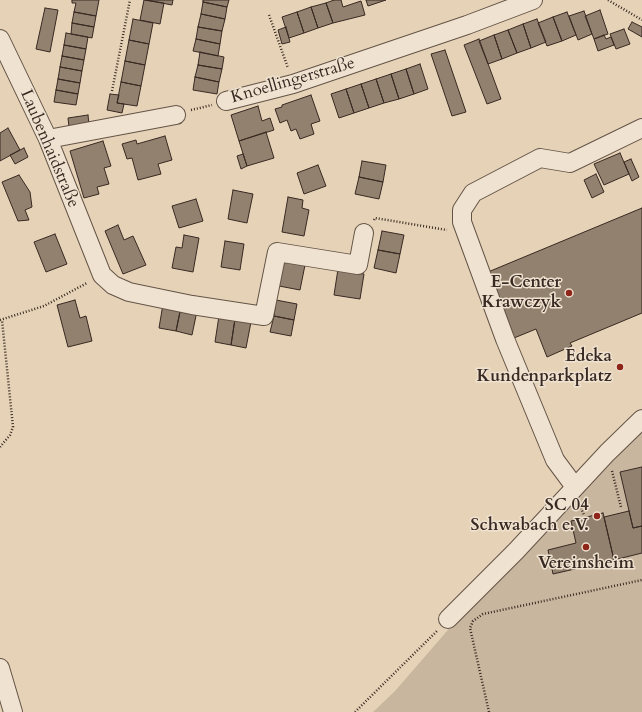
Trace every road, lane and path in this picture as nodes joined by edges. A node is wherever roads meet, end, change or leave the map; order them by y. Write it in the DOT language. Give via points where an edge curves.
graph roads {
  1 [pos="130,0"];
  2 [pos="533,0"];
  3 [pos="608,0"];
  4 [pos="269,15"];
  5 [pos="642,20"];
  6 [pos="0,39"];
  7 [pos="5,63"];
  8 [pos="293,84"];
  9 [pos="112,91"];
  10 [pos="226,101"];
  11 [pos="176,115"];
  12 [pos="642,128"];
  13 [pos="48,139"];
  14 [pos="364,233"];
  15 [pos="466,233"];
  16 [pos="99,267"];
  17 [pos="1,320"];
  18 [pos="642,419"];
  19 [pos="0,446"];
  20 [pos="607,453"];
  21 [pos="575,487"];
  22 [pos="621,507"];
  23 [pos="642,580"];
  24 [pos="448,619"];
  25 [pos="0,668"];
  26 [pos="13,712"];
  27 [pos="355,712"];
  28 [pos="489,712"];
  1 -- 9 [label="path"];
  2 -- 8 [label="street, Knoellingerstraße"];
  3 -- 5 [label="path"];
  4 -- 8 [label="path"];
  6 -- 7 [label="street, Laubenhaidstraße"];
  7 -- 13 [label="street, Laubenhaidstraße"];
  8 -- 10 [label="street, Knoellingerstraße"];
  10 -- 11 [label="path, Knoellingerstraße"];
  11 -- 13 [label="street"];
  12 -- 15 [label="street" via="570,163 540,158 473,194 462,210 462,222"];
  13 -- 16 [label="street, Laubenhaidstraße"];
  14 -- 15 [label="path" via="375,218"];
  14 -- 16 [label="street" via="358,265 277,252 264,316 129,292 113,285"];
  15 -- 21 [label="street" via="555,460"];
  16 -- 17 [label="path" via="44,306"];
  17 -- 19 [label="path" via="13,427 10,435"];
  18 -- 20 [label="street"];
  20 -- 21 [label="street"];
  20 -- 22 [label="path"];
  21 -- 24 [label="street"];
  23 -- 28 [label="path" via="483,614 473,621 470,628"];
  24 -- 27 [label="path"];
  25 -- 26 [label="street"];
}
